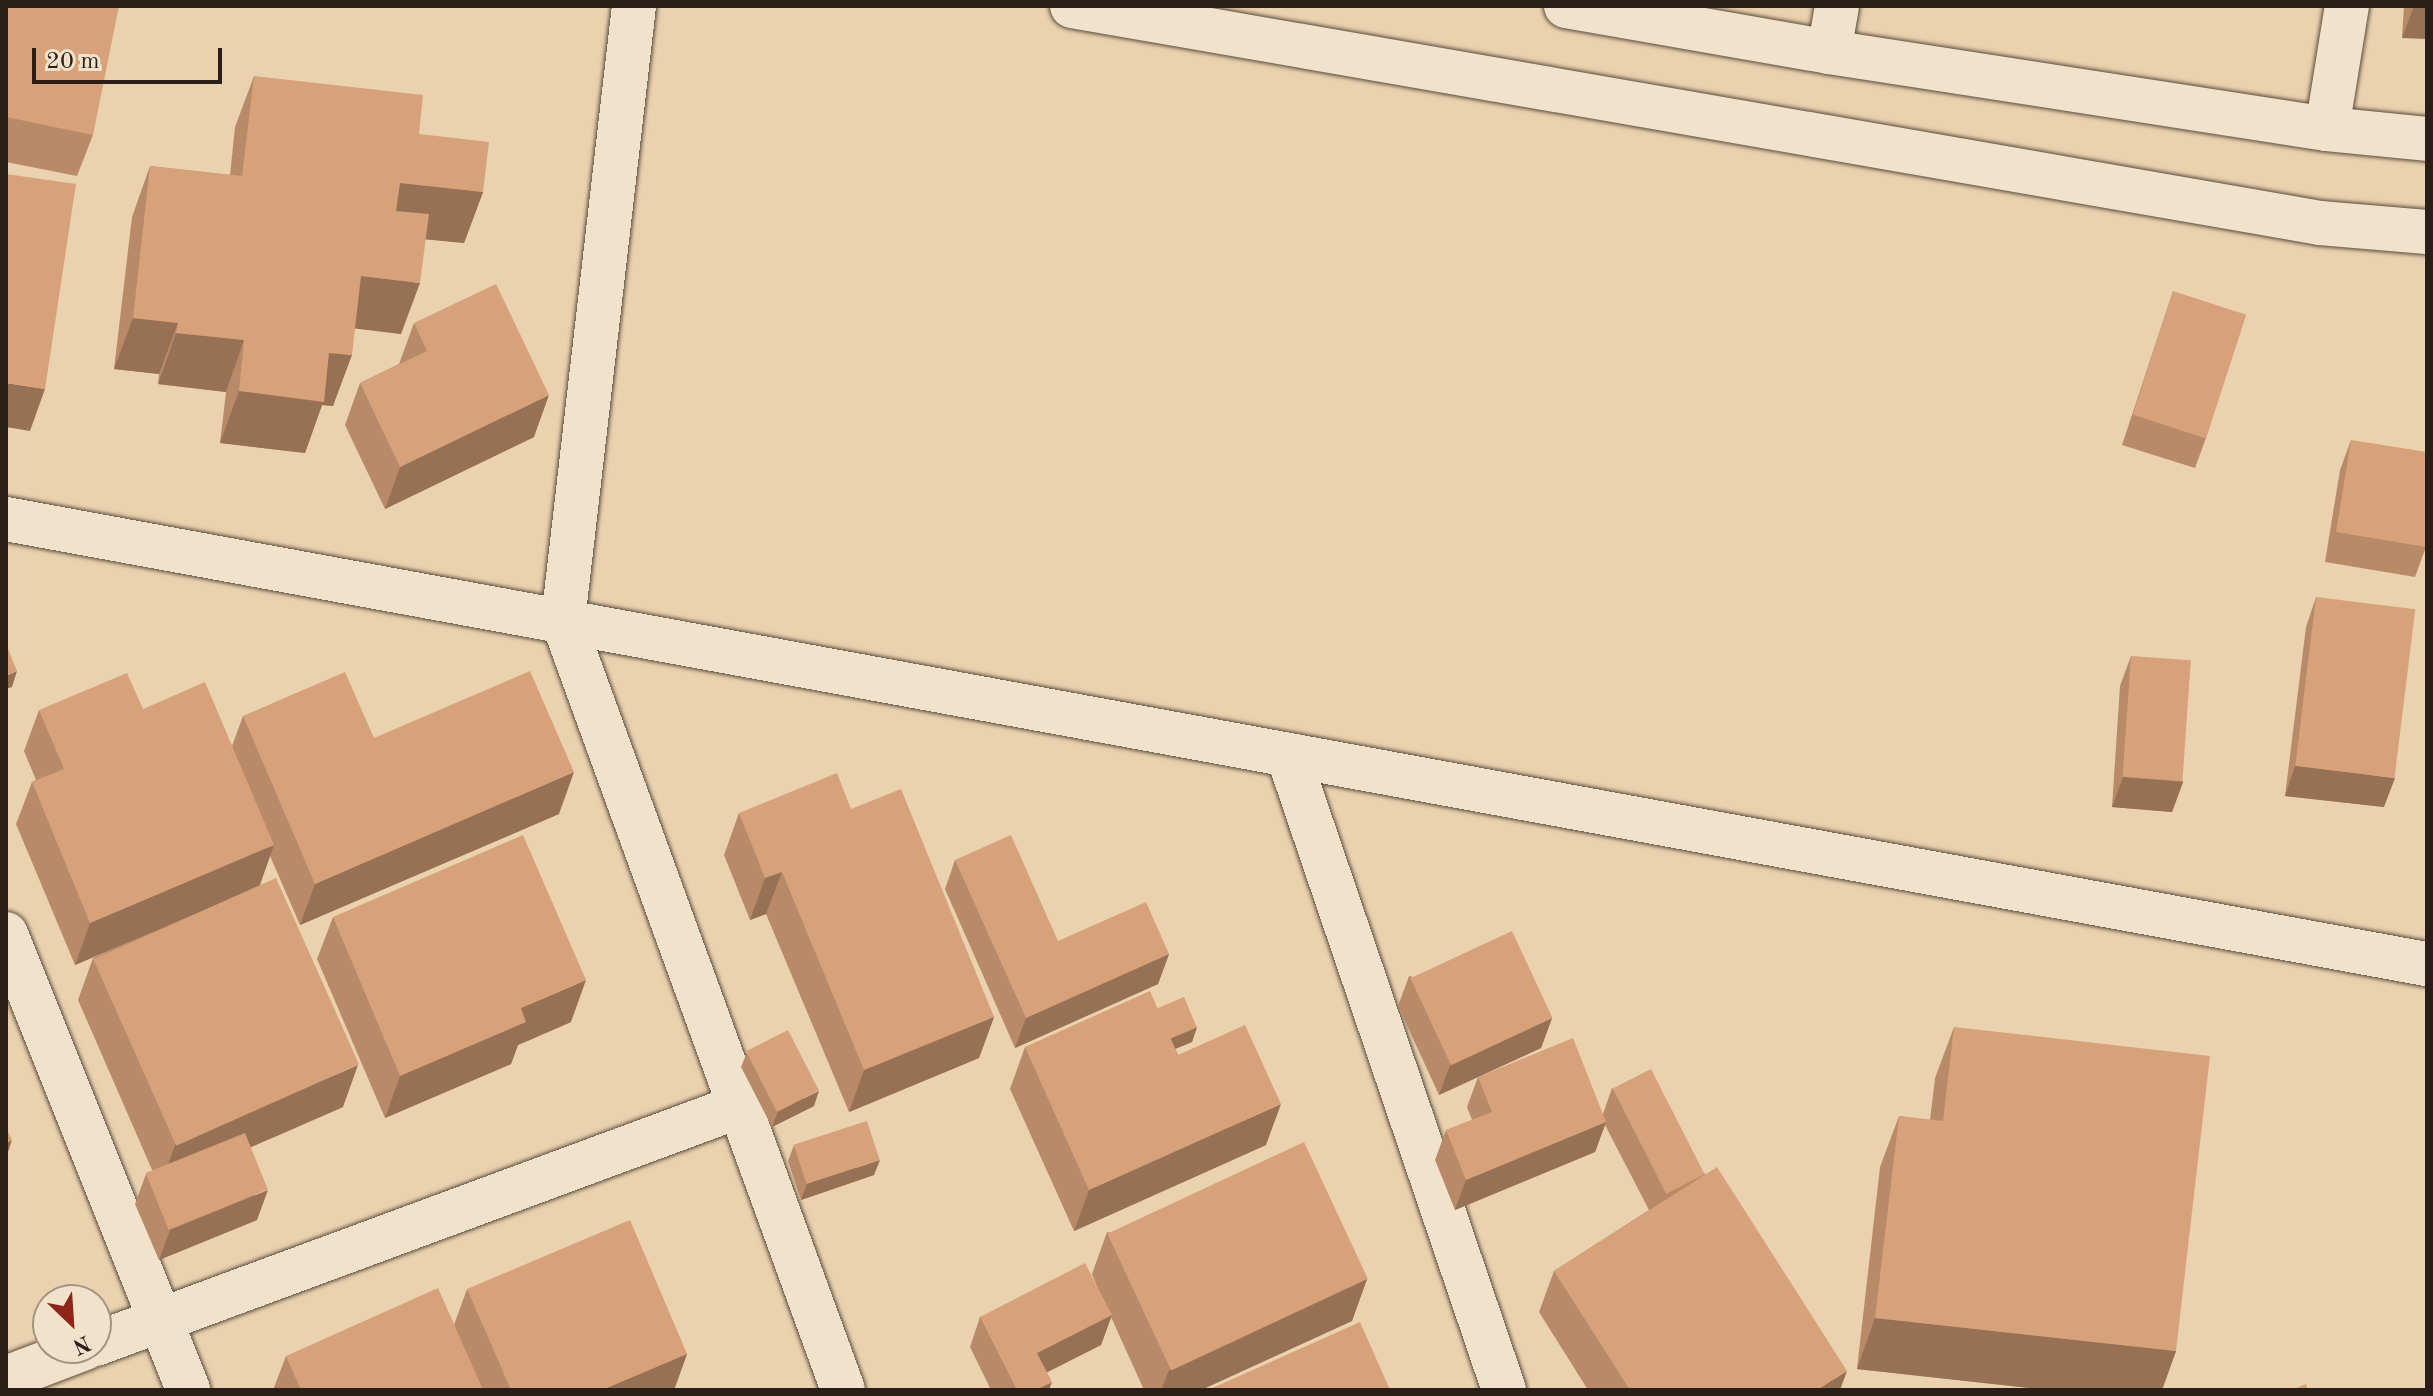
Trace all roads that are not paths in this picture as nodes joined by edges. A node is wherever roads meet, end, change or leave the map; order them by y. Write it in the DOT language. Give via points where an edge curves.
graph roads {
  1 [pos="634,6"];
  2 [pos="1072,6"];
  3 [pos="1566,6"];
  4 [pos="1837,6"];
  5 [pos="2347,6"];
  6 [pos="1829,52"];
  7 [pos="2327,129"];
  8 [pos="2427,139"];
  9 [pos="2427,232"];
  10 [pos="6,519"];
  11 [pos="563,621"];
  12 [pos="1288,755"];
  13 [pos="6,934"];
  14 [pos="2427,964"];
  15 [pos="737,1107"];
  16 [pos="160,1319"];
  17 [pos="112,1338"];
  18 [pos="43,1364"];
  19 [pos="6,1378"];
  20 [pos="188,1390"];
  21 [pos="843,1390"];
  22 [pos="1504,1390"];
  1 -- 11 [label="street"];
  2 -- 9 [label="street" via="2304,220"];
  3 -- 6 [label="street"];
  4 -- 6 [label="street"];
  5 -- 7 [label="street"];
  6 -- 7 [label="street"];
  7 -- 8 [label="street"];
  10 -- 11 [label="street"];
  11 -- 12 [label="street"];
  11 -- 15 [label="street"];
  12 -- 14 [label="street"];
  12 -- 22 [label="street"];
  13 -- 16 [label="street"];
  15 -- 16 [label="street"];
  15 -- 21 [label="street"];
  16 -- 17 [label="street"];
  16 -- 20 [label="street"];
  18 -- 19 [label="street"];
}
